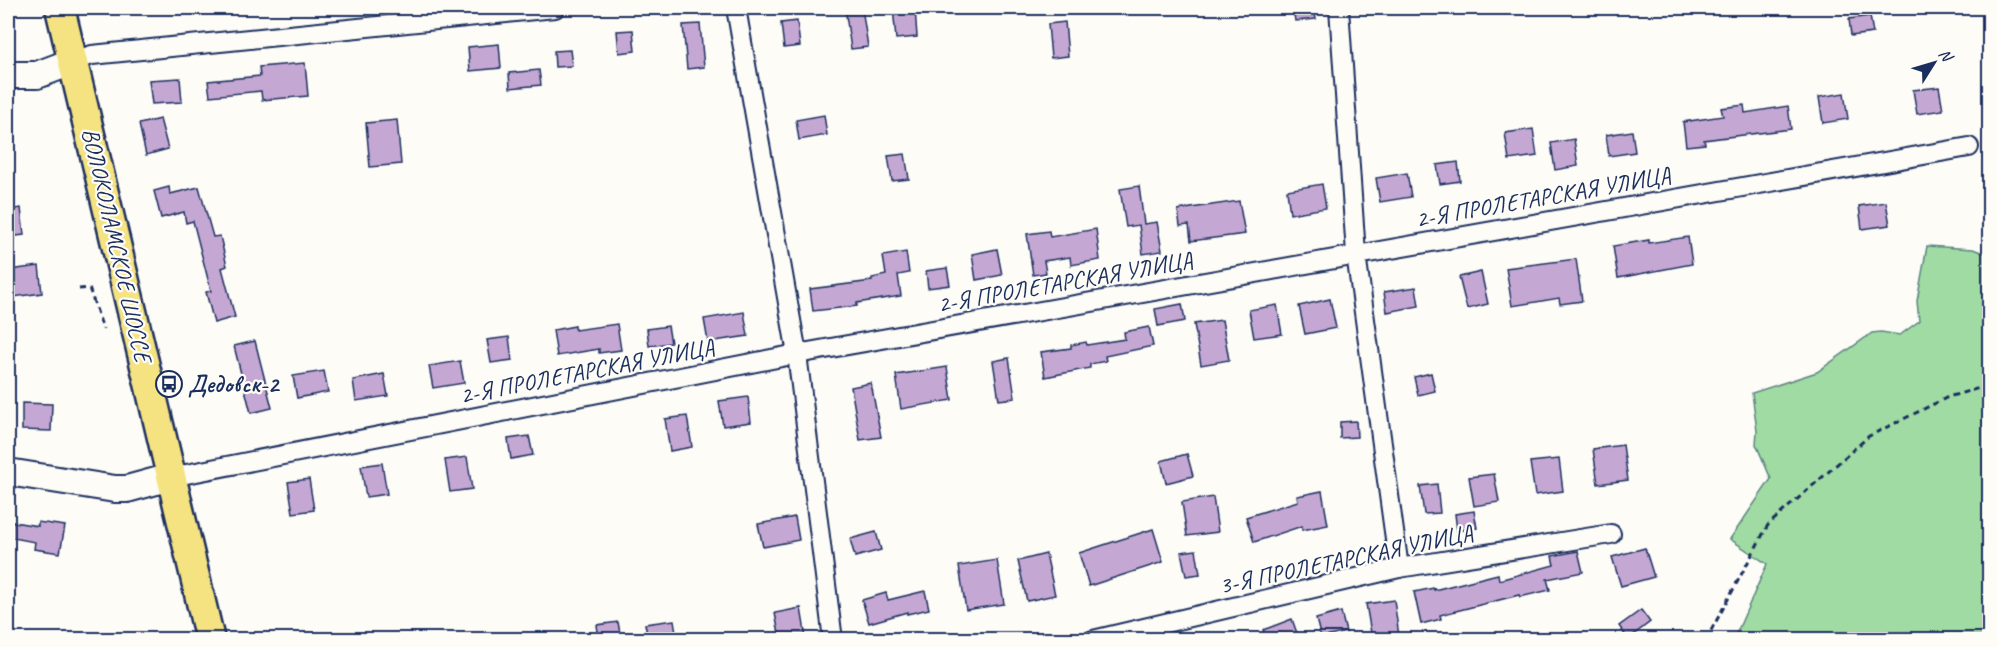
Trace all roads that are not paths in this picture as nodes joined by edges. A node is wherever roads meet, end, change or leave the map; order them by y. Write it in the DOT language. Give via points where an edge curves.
graph roads {
  1 [pos="42,8"];
  2 [pos="60,8"];
  3 [pos="555,8"];
  4 [pos="736,8"];
  5 [pos="1339,8"];
  6 [pos="66,65"];
  7 [pos="8,75"];
  8 [pos="1969,147"];
  9 [pos="1356,254"];
  10 [pos="797,354"];
  11 [pos="8,472"];
  12 [pos="163,479"];
  13 [pos="1611,534"];
  14 [pos="1399,568"];
  15 [pos="191,639"];
  16 [pos="210,639"];
  17 [pos="833,639"];
  18 [pos="1093,639"];
  1 -- 6 [label="main road"];
  2 -- 6 [label="main road"];
  3 -- 6 [label="street" via="92,55"];
  4 -- 10 [label="street"];
  5 -- 9 [label="street"];
  6 -- 7 [label="street" via="37,75"];
  6 -- 12 [label="main road, ВОЛОКОЛАМСКОЕ ШОССЕ"];
  8 -- 9 [label="street, 2-Я ПРОЛЕТАРСКАЯ УЛИЦА"];
  9 -- 10 [label="street, 2-Я ПРОЛЕТАРСКАЯ УЛИЦА"];
  9 -- 14 [label="street"];
  10 -- 12 [label="street, 2-Я ПРОЛЕТАРСКАЯ УЛИЦА"];
  10 -- 17 [label="street"];
  11 -- 12 [label="street" via="115,489"];
  12 -- 15 [label="main road, ВОЛОКОЛАМСКОЕ ШОССЕ"];
  12 -- 16 [label="main road, ВОЛОКОЛАМСКОЕ ШОССЕ"];
  13 -- 14 [label="street, 3-Я ПРОЛЕТАРСКАЯ УЛИЦА"];
  14 -- 18 [label="street, 3-Я ПРОЛЕТАРСКАЯ УЛИЦА"];
}
